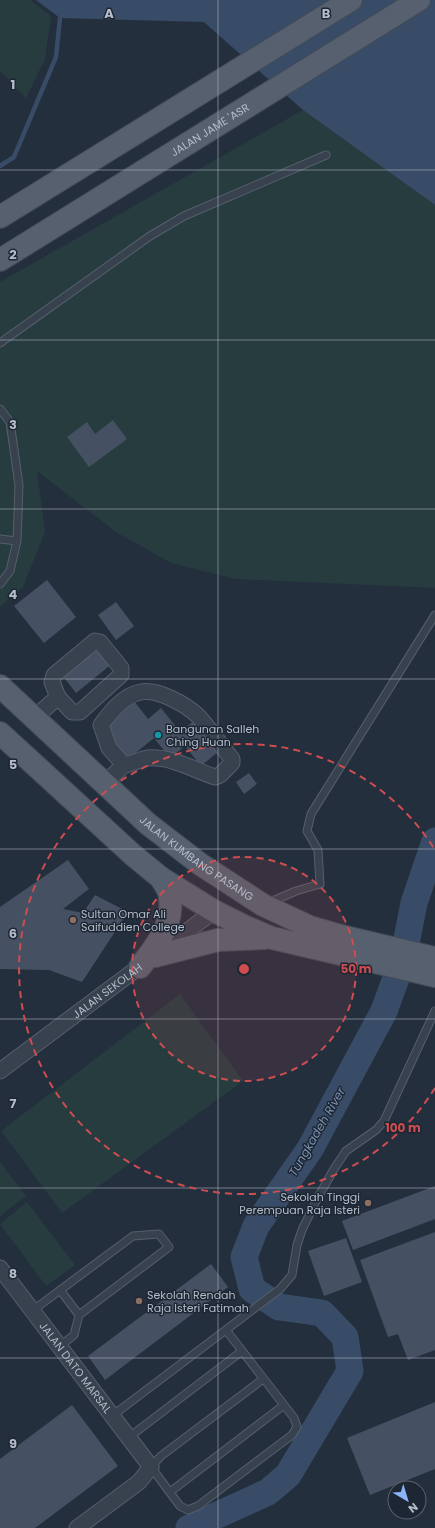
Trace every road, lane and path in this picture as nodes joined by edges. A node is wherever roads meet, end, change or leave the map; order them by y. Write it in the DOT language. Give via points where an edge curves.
graph roads {
  1 [pos="351,0"];
  2 [pos="419,0"];
  3 [pos="326,155"];
  4 [pos="0,217"];
  5 [pos="0,260"];
  6 [pos="0,343"];
  7 [pos="0,409"];
  8 [pos="0,539"];
  9 [pos="17,541"];
  10 [pos="0,584"];
  11 [pos="435,615"];
  12 [pos="0,686"];
  13 [pos="58,697"];
  14 [pos="33,719"];
  15 [pos="0,733"];
  16 [pos="124,765"];
  17 [pos="104,784"];
  18 [pos="148,824"];
  19 [pos="161,878"];
  20 [pos="263,905"];
  21 [pos="214,911"];
  22 [pos="285,916"];
  23 [pos="272,938"];
  24 [pos="370,951"];
  25 [pos="148,962"];
  26 [pos="435,970"];
  27 [pos="435,1011"];
  28 [pos="0,1071"];
  29 [pos="0,1268"];
  30 [pos="60,1290"];
  31 [pos="32,1311"];
  32 [pos="79,1315"];
  33 [pos="226,1330"];
  34 [pos="59,1347"];
  35 [pos="242,1351"];
  36 [pos="263,1379"];
  37 [pos="284,1405"];
  38 [pos="112,1416"];
  39 [pos="128,1438"];
  40 [pos="151,1467"];
  41 [pos="170,1492"];
  42 [pos="77,1528"];
  1 -- 4 [label="main road"];
  2 -- 5 [label="main road, JALAN JAME 'ASR"];
  3 -- 6 [label="lane" via="184,216 150,236"];
  7 -- 9 [label="lane" via="10,422 17,461"];
  8 -- 9 [label="lane"];
  9 -- 10 [label="lane" via="10,570"];
  11 -- 20 [label="lane" via="311,814 307,831 318,850 320,884"];
  12 -- 14 [label="main road, JALAN KUMBANG PASANG"];
  13 -- 13 [label="street" via="72,712 77,713 121,675 121,668 100,642 95,640 54,675 52,682"];
  13 -- 14 [label="street"];
  14 -- 17 [label="main road, JALAN KUMBANG PASANG"];
  15 -- 19 [label="main road, JALAN KUMBANG PASANG" via="132,855"];
  16 -- 16 [label="street" via="147,758 162,758 215,777 220,775 232,759 197,715 184,705 165,696 142,692 128,697 101,725 109,748"];
  16 -- 17 [label="street"];
  17 -- 18 [label="main road, JALAN KUMBANG PASANG"];
  18 -- 20 [label="main road, JALAN KUMBANG PASANG" via="200,864"];
  18 -- 21 [label="main road" via="168,851 202,884 209,894"];
  19 -- 21 [label="main road, JALAN KUMBANG PASANG"];
  19 -- 25 [label="main road" via="170,896 170,912 164,932"];
  20 -- 22 [label="main road, JALAN KUMBANG PASANG"];
  21 -- 22 [label="main road" via="240,910"];
  21 -- 23 [label="main road, JALAN KUMBANG PASANG"];
  21 -- 25 [label="street, JALAN SEKOLAH"];
  22 -- 24 [label="main road, JALAN KUMBANG PASANG" via="340,936"];
  23 -- 24 [label="main road, JALAN KUMBANG PASANG"];
  23 -- 25 [label="main road" via="218,940"];
  24 -- 26 [label="main road, JALAN KUMBANG PASANG"];
  25 -- 28 [label="street, JALAN SEKOLAH"];
  27 -- 33 [label="lane" via="384,1121 376,1130 346,1151 317,1199 297,1245 292,1275 280,1289"];
  29 -- 31 [label="street, JALAN DATO MARSAL"];
  30 -- 31 [label="lane"];
  30 -- 32 [label="lane"];
  30 -- 32 [label="lane" via="133,1236 159,1234 169,1246"];
  31 -- 34 [label="street, JALAN DATO MARSAL"];
  32 -- 34 [label="lane" via="74,1335"];
  33 -- 35 [label="lane"];
  33 -- 38 [label="lane"];
  34 -- 38 [label="street, JALAN DATO MARSAL"];
  35 -- 36 [label="lane"];
  35 -- 39 [label="lane"];
  36 -- 37 [label="lane"];
  36 -- 40 [label="lane"];
  37 -- 41 [label="lane"];
  37 -- 41 [label="lane" via="294,1418 296,1427 292,1435 198,1506 188,1510 180,1506"];
  38 -- 39 [label="street, JALAN DATO MARSAL"];
  39 -- 40 [label="street, JALAN DATO MARSAL"];
  40 -- 41 [label="lane"];
  40 -- 42 [label="street" via="139,1482"];
}
